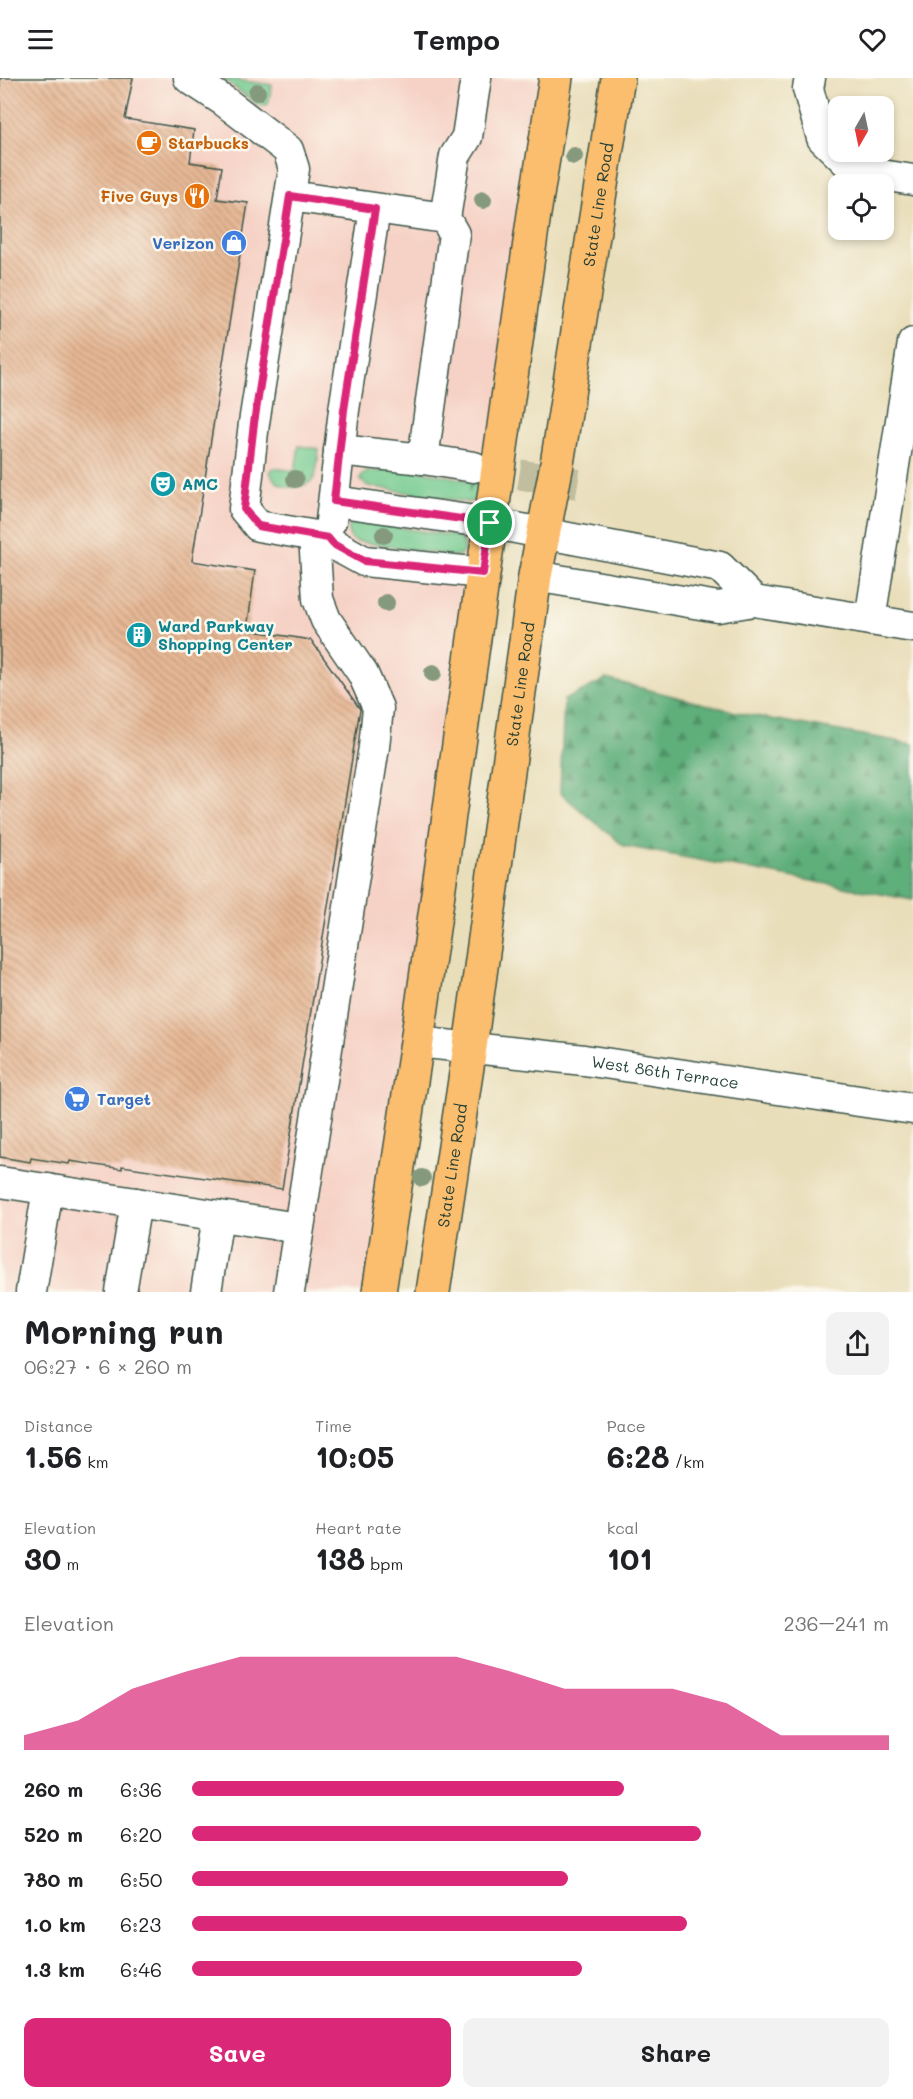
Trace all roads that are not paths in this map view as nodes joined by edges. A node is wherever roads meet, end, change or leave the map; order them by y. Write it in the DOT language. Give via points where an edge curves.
graph roads {
  1 [pos="189,78"];
  2 [pos="476,78"];
  3 [pos="555,78"];
  4 [pos="618,78"];
  5 [pos="810,78"];
  6 [pos="913,180"];
  7 [pos="290,196"];
  8 [pos="375,209"];
  9 [pos="446,218"];
  10 [pos="913,342"];
  11 [pos="339,450"];
  12 [pos="423,459"];
  13 [pos="474,467"];
  14 [pos="334,501"];
  15 [pos="490,523"];
  16 [pos="544,532"];
  17 [pos="321,537"];
  18 [pos="483,573"];
  19 [pos="535,576"];
  20 [pos="754,601"];
  21 [pos="870,620"];
  22 [pos="913,627"];
  23 [pos="417,1042"];
  24 [pos="470,1047"];
  25 [pos="913,1109"];
  26 [pos="0,1182"];
  27 [pos="48,1189"];
  28 [pos="136,1203"];
  29 [pos="218,1216"];
  30 [pos="298,1228"];
  31 [pos="31,1292"];
  32 [pos="121,1292"];
  33 [pos="206,1292"];
  34 [pos="289,1292"];
  35 [pos="379,1292"];
  36 [pos="433,1292"];
  1 -- 7 [label="street" via="288,150 294,170"];
  2 -- 9 [label="street" via="467,137 455,156"];
  3 -- 15 [label="main road"];
  4 -- 16 [label="main road, State Line Road"];
  5 -- 6 [label="street" via="808,89 822,138 856,171"];
  7 -- 8 [label="street"];
  7 -- 17 [label="street" via="244,509 258,526"];
  8 -- 9 [label="street"];
  8 -- 11 [label="street"];
  9 -- 12 [label="street" via="454,234"];
  10 -- 21 [label="street"];
  11 -- 12 [label="street"];
  11 -- 14 [label="street"];
  12 -- 13 [label="street"];
  14 -- 15 [label="street"];
  14 -- 17 [label="street"];
  15 -- 16 [label="street"];
  15 -- 18 [label="main road"];
  16 -- 19 [label="main road, State Line Road"];
  16 -- 20 [label="street" via="720,567"];
  17 -- 18 [label="street" via="364,561"];
  17 -- 30 [label="street" via="318,599 326,620 363,674 378,708"];
  18 -- 23 [label="main road"];
  19 -- 20 [label="street" via="718,607"];
  19 -- 24 [label="main road, State Line Road"];
  20 -- 21 [label="street"];
  21 -- 22 [label="street"];
  23 -- 24 [label="street, West 86th Terrace"];
  23 -- 35 [label="main road"];
  24 -- 25 [label="street, West 86th Terrace"];
  24 -- 36 [label="main road, State Line Road"];
  26 -- 27 [label="street"];
  27 -- 28 [label="street"];
  27 -- 31 [label="street"];
  28 -- 29 [label="street"];
  28 -- 32 [label="street"];
  29 -- 30 [label="street"];
  29 -- 33 [label="street"];
  30 -- 34 [label="street"];
}
